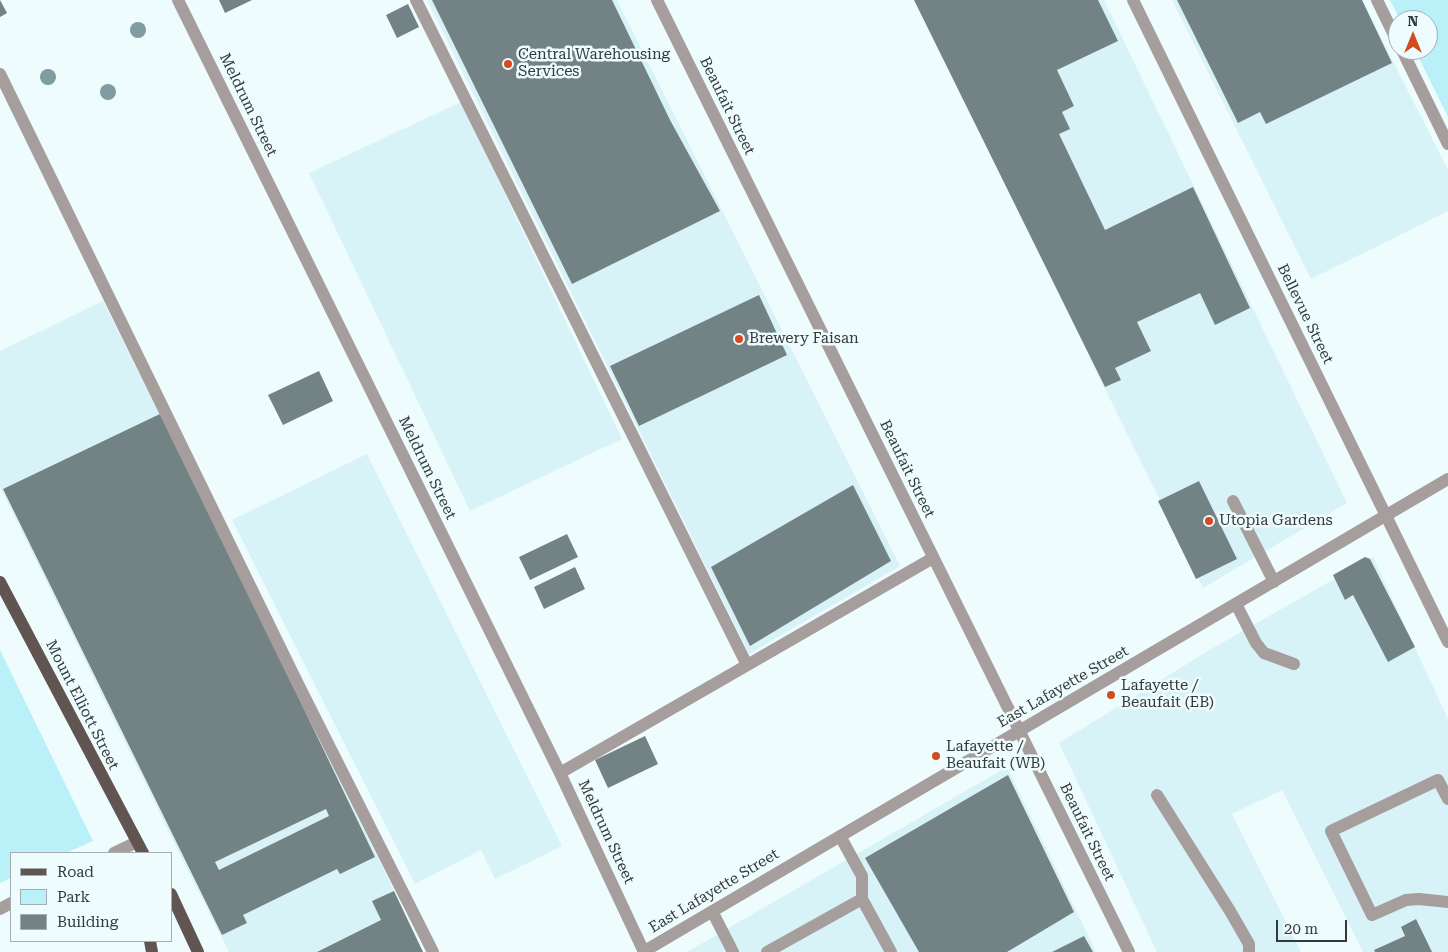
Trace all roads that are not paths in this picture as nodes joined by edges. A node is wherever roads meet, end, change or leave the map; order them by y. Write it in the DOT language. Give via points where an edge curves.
graph roads {
  1 [pos="178,0"];
  2 [pos="416,0"];
  3 [pos="657,0"];
  4 [pos="1133,0"];
  5 [pos="1377,0"];
  6 [pos="1388,22"];
  7 [pos="1407,60"];
  8 [pos="0,74"];
  9 [pos="1448,144"];
  10 [pos="1448,480"];
  11 [pos="1233,501"];
  12 [pos="1386,516"];
  13 [pos="933,558"];
  14 [pos="0,582"];
  15 [pos="1274,582"];
  16 [pos="1236,604"];
  17 [pos="1448,642"];
  18 [pos="1294,664"];
  19 [pos="747,665"];
  20 [pos="1020,731"];
  21 [pos="560,773"];
  22 [pos="1157,795"];
  23 [pos="1448,799"];
  24 [pos="840,836"];
  25 [pos="138,850"];
  26 [pos="122,852"];
  27 [pos="172,896"];
  28 [pos="862,899"];
  29 [pos="1448,902"];
  30 [pos="712,911"];
  31 [pos="198,952"];
  32 [pos="433,952"];
  33 [pos="644,952"];
  34 [pos="733,952"];
  35 [pos="767,952"];
  36 [pos="891,952"];
  37 [pos="1129,952"];
  38 [pos="1249,952"];
  1 -- 21 [label="street, Meldrum Street"];
  2 -- 19 [label="street"];
  3 -- 13 [label="street, Beaufait Street"];
  4 -- 12 [label="street, Bellevue Street"];
  5 -- 6 [label="street"];
  7 -- 9 [label="street"];
  8 -- 32 [label="street" via="298,684"];
  10 -- 12 [label="street, East Lafayette Street"];
  11 -- 15 [label="street"];
  12 -- 15 [label="street, East Lafayette Street"];
  12 -- 17 [label="street, Bellevue Street"];
  13 -- 19 [label="street"];
  13 -- 20 [label="street, Beaufait Street"];
  14 -- 25 [label="main road, Mount Elliott Street"];
  15 -- 16 [label="street, East Lafayette Street"];
  16 -- 18 [label="street" via="1264,652"];
  16 -- 20 [label="street, East Lafayette Street"];
  19 -- 21 [label="street"];
  20 -- 24 [label="street, East Lafayette Street"];
  20 -- 37 [label="street, Beaufait Street"];
  21 -- 33 [label="street, Meldrum Street"];
  22 -- 38 [label="street" via="1230,911 1249,944"];
  23 -- 29 [label="street" via="1438,780 1331,831 1372,915 1406,900"];
  24 -- 28 [label="street" via="862,876"];
  24 -- 30 [label="street, East Lafayette Street"];
  25 -- 26 [label="street"];
  27 -- 31 [label="main road"];
  28 -- 35 [label="street"];
  28 -- 36 [label="street"];
  30 -- 33 [label="street, East Lafayette Street"];
  30 -- 34 [label="street"];
}
